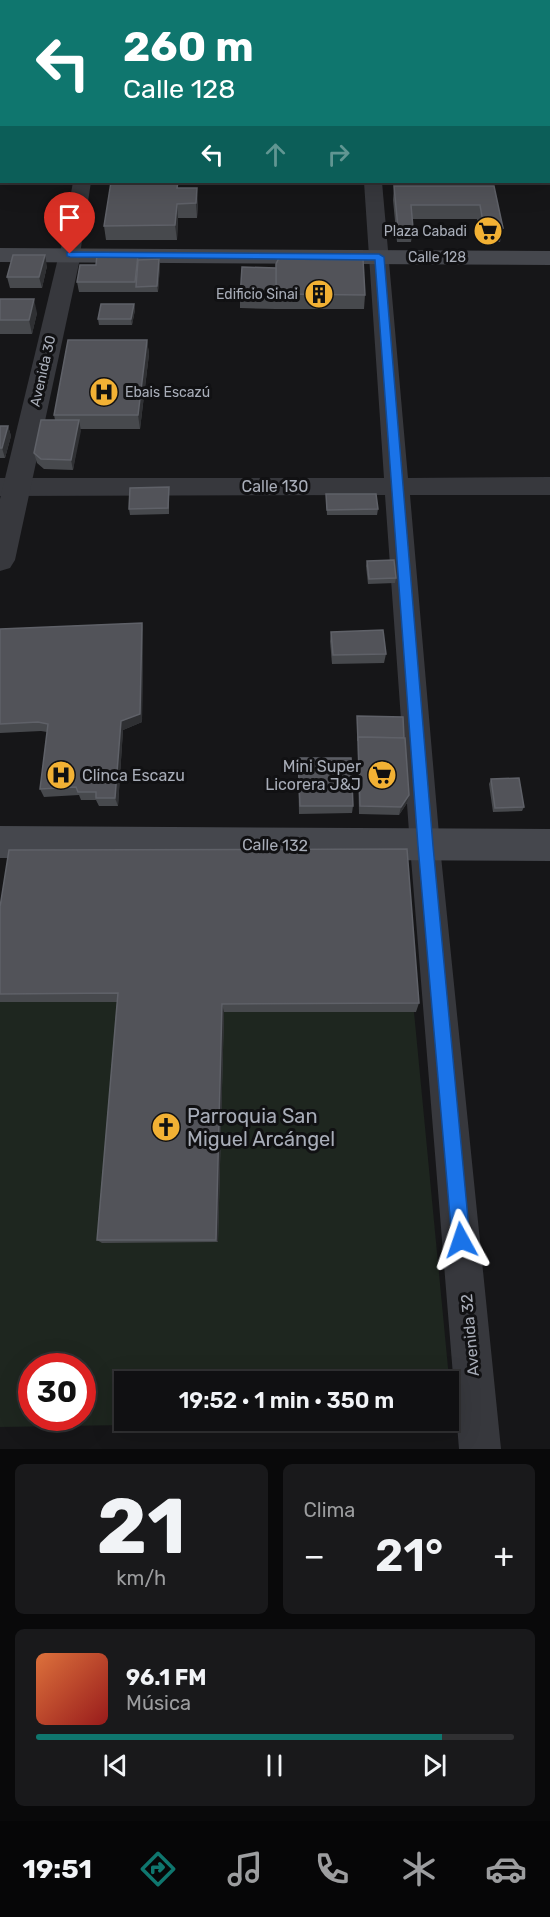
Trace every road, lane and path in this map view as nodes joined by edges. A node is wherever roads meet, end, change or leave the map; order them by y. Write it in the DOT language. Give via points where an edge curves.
graph roads {
  1 [pos="82,183"];
  2 [pos="373,183"];
  3 [pos="70,254"];
  4 [pos="0,255"];
  5 [pos="379,257"];
  6 [pos="550,258"];
  7 [pos="397,486"];
  8 [pos="550,486"];
  9 [pos="8,487"];
  10 [pos="0,560"];
  11 [pos="0,842"];
  12 [pos="550,845"];
  13 [pos="426,846"];
  14 [pos="480,1449"];
  1 -- 3 [label="street, Avenida 30"];
  2 -- 5 [label="street, Avenida 32"];
  3 -- 4 [label="main road, Calle 128"];
  3 -- 5 [label="main road, Calle 128"];
  3 -- 9 [label="street, Avenida 30"];
  5 -- 6 [label="main road, Calle 128"];
  5 -- 7 [label="street, Avenida 32"];
  7 -- 8 [label="street, Calle 130"];
  7 -- 9 [label="street, Calle 130"];
  7 -- 13 [label="street, Avenida 32"];
  9 -- 10 [label="street, Avenida 30"];
  11 -- 13 [label="main road, Calle 132"];
  12 -- 13 [label="main road, Calle 132"];
  13 -- 14 [label="street, Avenida 32"];
}
